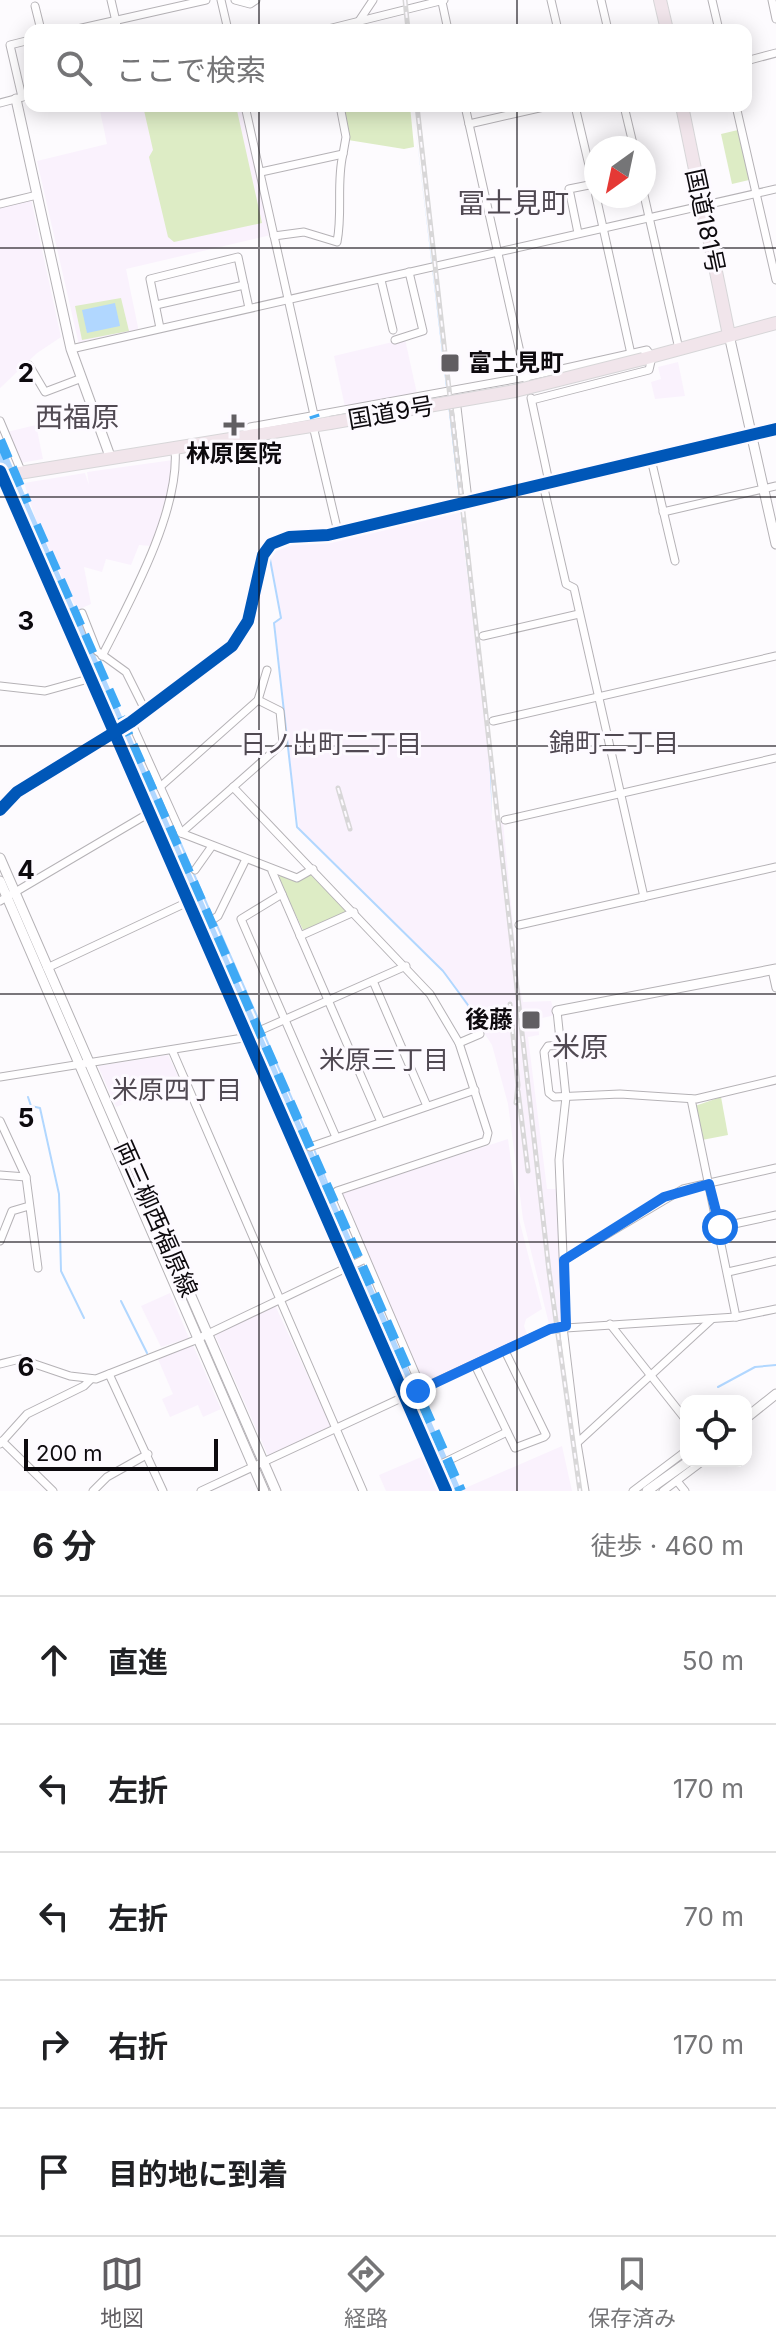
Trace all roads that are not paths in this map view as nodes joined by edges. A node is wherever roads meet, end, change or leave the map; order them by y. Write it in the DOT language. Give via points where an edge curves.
graph roads {
  1 [pos="111,0"];
  2 [pos="206,0"];
  3 [pos="222,0"];
  4 [pos="235,0"];
  5 [pos="256,0"];
  6 [pos="373,0"];
  7 [pos="551,0"];
  8 [pos="601,0"];
  9 [pos="660,0"];
  10 [pos="712,0"];
  11 [pos="772,0"];
  12 [pos="443,1"];
  13 [pos="35,6"];
  14 [pos="776,19"];
  15 [pos="115,20"];
  16 [pos="358,22"];
  17 [pos="40,24"];
  18 [pos="98,24"];
  19 [pos="116,24"];
  20 [pos="227,24"];
  21 [pos="354,24"];
  22 [pos="447,24"];
  23 [pos="557,24"];
  24 [pos="607,24"];
  25 [pos="666,24"];
  26 [pos="718,24"];
  27 [pos="24,42"];
  28 [pos="10,45"];
  29 [pos="0,46"];
  30 [pos="776,53"];
  31 [pos="752,59"];
  32 [pos="23,97"];
  33 [pos="0,103"];
  34 [pos="25,112"];
  35 [pos="246,112"];
  36 [pos="341,112"];
  37 [pos="466,112"];
  38 [pos="522,112"];
  39 [pos="576,112"];
  40 [pos="625,112"];
  41 [pos="683,112"];
  42 [pos="737,112"];
  43 [pos="469,124"];
  44 [pos="631,136"];
  45 [pos="584,147"];
  46 [pos="343,154"];
  47 [pos="261,172"];
  48 [pos="584,186"];
  49 [pos="776,189"];
  50 [pos="757,194"];
  51 [pos="37,195"];
  52 [pos="0,204"];
  53 [pos="701,206"];
  54 [pos="599,208"];
  55 [pos="647,208"];
  56 [pos="649,217"];
  57 [pos="603,228"];
  58 [pos="578,233"];
  59 [pos="274,236"];
  60 [pos="498,251"];
  61 [pos="409,272"];
  62 [pos="381,280"];
  63 [pos="776,280"];
  64 [pos="244,285"];
  65 [pos="288,299"];
  66 [pos="156,305"];
  67 [pos="249,308"];
  68 [pos="776,323"];
  69 [pos="160,328"];
  70 [pos="393,330"];
  71 [pos="729,335"];
  72 [pos="395,340"];
  73 [pos="71,349"];
  74 [pos="679,349"];
  75 [pos="642,357"];
  76 [pos="29,365"];
  77 [pos="526,377"];
  78 [pos="82,378"];
  79 [pos="454,390"];
  80 [pos="532,400"];
  81 [pos="314,420"];
  82 [pos="0,421"];
  83 [pos="776,429"];
  84 [pos="751,436"];
  85 [pos="175,449"];
  86 [pos="111,459"];
  87 [pos="651,459"];
  88 [pos="8,474"];
  89 [pos="546,483"];
  90 [pos="776,486"];
  91 [pos="763,489"];
  92 [pos="462,501"];
  93 [pos="663,512"];
  94 [pos="338,532"];
  95 [pos="776,544"];
  96 [pos="675,561"];
  97 [pos="82,613"];
  98 [pos="579,614"];
  99 [pos="82,636"];
  100 [pos="483,636"];
  101 [pos="102,656"];
  102 [pos="776,656"];
  103 [pos="267,670"];
  104 [pos="92,678"];
  105 [pos="0,686"];
  106 [pos="598,697"];
  107 [pos="258,700"];
  108 [pos="146,712"];
  109 [pos="493,721"];
  110 [pos="122,727"];
  111 [pos="776,758"];
  112 [pos="160,787"];
  113 [pos="233,787"];
  114 [pos="621,794"];
  115 [pos="0,810"];
  116 [pos="151,812"];
  117 [pos="505,820"];
  118 [pos="181,833"];
  119 [pos="212,846"];
  120 [pos="0,858"];
  121 [pos="246,859"];
  122 [pos="776,867"];
  123 [pos="313,869"];
  124 [pos="195,870"];
  125 [pos="272,871"];
  126 [pos="0,881"];
  127 [pos="282,894"];
  128 [pos="7,896"];
  129 [pos="644,897"];
  130 [pos="190,901"];
  131 [pos="354,912"];
  132 [pos="212,920"];
  133 [pos="519,925"];
  134 [pos="300,936"];
  135 [pos="406,966"];
  136 [pos="47,968"];
  137 [pos="774,969"];
  138 [pos="373,981"];
  139 [pos="776,988"];
  140 [pos="329,1000"];
  141 [pos="557,1011"];
  142 [pos="284,1020"];
  143 [pos="253,1034"];
  144 [pos="480,1034"];
  145 [pos="459,1043"];
  146 [pos="560,1045"];
  147 [pos="172,1050"];
  148 [pos="84,1064"];
  149 [pos="0,1077"];
  150 [pos="776,1080"];
  151 [pos="475,1090"];
  152 [pos="566,1097"];
  153 [pos="691,1099"];
  154 [pos="427,1106"];
  155 [pos="0,1121"];
  156 [pos="381,1122"];
  157 [pos="336,1137"];
  158 [pos="310,1147"];
  159 [pos="776,1168"];
  160 [pos="0,1175"];
  161 [pos="26,1177"];
  162 [pos="709,1184"];
  163 [pos="29,1206"];
  164 [pos="776,1215"];
  165 [pos="720,1227"];
  166 [pos="0,1241"];
  167 [pos="362,1260"];
  168 [pos="564,1260"];
  169 [pos="776,1261"];
  170 [pos="348,1266"];
  171 [pos="38,1268"];
  172 [pos="728,1272"];
  173 [pos="279,1298"];
  174 [pos="776,1309"];
  175 [pos="736,1317"];
  176 [pos="712,1319"];
  177 [pos="610,1324"];
  178 [pos="565,1327"];
  179 [pos="203,1336"];
  180 [pos="505,1351"];
  181 [pos="0,1364"];
  182 [pos="475,1365"];
  183 [pos="109,1374"];
  184 [pos="651,1377"];
  185 [pos="91,1379"];
  186 [pos="413,1394"];
  187 [pos="776,1394"];
  188 [pos="680,1412"];
  189 [pos="752,1413"];
  190 [pos="336,1429"];
  191 [pos="507,1432"];
  192 [pos="1,1442"];
  193 [pos="577,1443"];
  194 [pos="148,1454"];
  195 [pos="680,1456"];
  196 [pos="258,1464"];
  197 [pos="437,1466"];
  198 [pos="681,1467"];
  199 [pos="695,1467"];
  200 [pos="677,1481"];
  201 [pos="53,1491"];
  202 [pos="93,1491"];
  203 [pos="163,1491"];
  204 [pos="201,1491"];
  205 [pos="264,1491"];
  206 [pos="276,1491"];
  207 [pos="363,1491"];
  208 [pos="446,1491"];
  209 [pos="585,1491"];
  210 [pos="633,1491"];
  211 [pos="647,1491"];
  212 [pos="663,1491"];
  213 [pos="685,1491"];
  1 -- 15 [label="street"];
  2 -- 15 [label="street"];
  3 -- 20 [label="street"];
  4 -- 5 [label="street"];
  6 -- 16 [label="street"];
  7 -- 23 [label="street"];
  8 -- 24 [label="street"];
  9 -- 25 [label="highway"];
  10 -- 26 [label="street"];
  11 -- 14 [label="street"];
  12 -- 16 [label="street"];
  12 -- 22 [label="street"];
  13 -- 17 [label="street"];
  15 -- 18 [label="street"];
  15 -- 19 [label="street"];
  16 -- 21 [label="street"];
  27 -- 28 [label="street"];
  28 -- 29 [label="street"];
  28 -- 32 [label="street"];
  30 -- 31 [label="street"];
  32 -- 33 [label="street"];
  34 -- 51 [label="main road"];
  35 -- 47 [label="street"];
  36 -- 46 [label="street"];
  37 -- 43 [label="street"];
  38 -- 43 [label="street"];
  39 -- 45 [label="street"];
  40 -- 44 [label="street"];
  41 -- 53 [label="highway, 国道181号"];
  42 -- 50 [label="street"];
  43 -- 60 [label="street"];
  46 -- 47 [label="street"];
  46 -- 59 [label="street" via="337,242 304,232"];
  47 -- 59 [label="street"];
  48 -- 58 [label="street" via="569,189"];
  49 -- 50 [label="street"];
  50 -- 53 [label="street"];
  50 -- 63 [label="street"];
  51 -- 52 [label="street"];
  51 -- 73 [label="main road"];
  53 -- 56 [label="street"];
  53 -- 71 [label="highway, 国道181号"];
  54 -- 57 [label="street"];
  55 -- 56 [label="street"];
  56 -- 57 [label="street"];
  56 -- 74 [label="street"];
  57 -- 58 [label="street"];
  57 -- 75 [label="street"];
  58 -- 60 [label="street"];
  59 -- 65 [label="street"];
  60 -- 61 [label="street"];
  60 -- 77 [label="street"];
  61 -- 62 [label="street"];
  61 -- 72 [label="street" via="423,331"];
  62 -- 65 [label="street"];
  62 -- 70 [label="street"];
  64 -- 66 [label="street"];
  64 -- 66 [label="street" via="238,257 150,279"];
  64 -- 67 [label="street"];
  65 -- 67 [label="street"];
  65 -- 81 [label="street"];
  66 -- 69 [label="street"];
  67 -- 69 [label="street"];
  68 -- 71 [label="highway, 国道9号"];
  69 -- 73 [label="street"];
  71 -- 74 [label="highway, 国道9号"];
  71 -- 84 [label="main road"];
  73 -- 78 [label="main road"];
  74 -- 75 [label="highway, 国道9号"];
  75 -- 77 [label="street"];
  75 -- 80 [label="street" via="649,370"];
  75 -- 81 [label="highway, 国道9号, bridge" via="515,391 330,423"];
  76 -- 78 [label="street" via="45,392"];
  77 -- 79 [label="street"];
  77 -- 80 [label="street"];
  78 -- 86 [label="main road"];
  79 -- 81 [label="street"];
  79 -- 92 [label="street"];
  80 -- 89 [label="street"];
  81 -- 85 [label="highway, 国道9号"];
  81 -- 94 [label="street"];
  82 -- 88 [label="street"];
  83 -- 84 [label="street"];
  84 -- 87 [label="street"];
  84 -- 91 [label="main road"];
  85 -- 86 [label="highway, 国道9号"];
  85 -- 101 [label="street" via="174,482 146,568"];
  86 -- 88 [label="highway, 国道9号"];
  87 -- 89 [label="street"];
  87 -- 93 [label="street"];
  88 -- 99 [label="street"];
  89 -- 92 [label="street"];
  89 -- 98 [label="street" via="566,584 574,588"];
  90 -- 91 [label="street"];
  91 -- 93 [label="street"];
  91 -- 95 [label="main road"];
  92 -- 94 [label="street"];
  93 -- 96 [label="street"];
  94 -- 108 [label="street" via="283,538 270,545 237,641"];
  97 -- 99 [label="street"];
  98 -- 100 [label="street"];
  98 -- 106 [label="street"];
  99 -- 101 [label="street"];
  99 -- 104 [label="street"];
  101 -- 108 [label="street" via="126,672"];
  102 -- 106 [label="street"];
  103 -- 107 [label="street"];
  104 -- 105 [label="street" via="45,691"];
  104 -- 110 [label="street"];
  106 -- 109 [label="street"];
  106 -- 114 [label="street"];
  107 -- 112 [label="street"];
  107 -- 113 [label="street" via="280,711 283,742"];
  108 -- 110 [label="street"];
  110 -- 112 [label="street"];
  110 -- 115 [label="street" via="17,792"];
  110 -- 116 [label="street"];
  111 -- 114 [label="street"];
  112 -- 118 [label="street"];
  113 -- 118 [label="street"];
  113 -- 123 [label="street"];
  114 -- 117 [label="street"];
  114 -- 129 [label="street"];
  116 -- 128 [label="street"];
  116 -- 130 [label="street"];
  118 -- 119 [label="street"];
  119 -- 121 [label="street"];
  119 -- 124 [label="street"];
  120 -- 128 [label="main road, 両三柳西福原線"];
  121 -- 125 [label="street"];
  121 -- 132 [label="street"];
  122 -- 129 [label="street"];
  123 -- 125 [label="street" via="299,878"];
  123 -- 131 [label="street"];
  125 -- 127 [label="street"];
  126 -- 128 [label="main road, 両三柳西福原線"];
  127 -- 134 [label="street"];
  127 -- 142 [label="street" via="241,919"];
  128 -- 136 [label="main road, 両三柳西福原線"];
  128 -- 148 [label="main road, 両三柳西福原線"];
  129 -- 133 [label="street"];
  130 -- 136 [label="street"];
  130 -- 143 [label="street"];
  131 -- 134 [label="street"];
  131 -- 135 [label="street"];
  134 -- 140 [label="street"];
  135 -- 138 [label="street"];
  135 -- 145 [label="street" via="437,1003"];
  136 -- 148 [label="main road, 両三柳西福原線"];
  137 -- 139 [label="street"];
  137 -- 141 [label="main road"];
  138 -- 140 [label="street"];
  138 -- 154 [label="street"];
  140 -- 142 [label="street"];
  140 -- 156 [label="street"];
  141 -- 146 [label="street"];
  142 -- 143 [label="street"];
  142 -- 157 [label="street"];
  143 -- 147 [label="street"];
  143 -- 170 [label="street"];
  144 -- 145 [label="street"];
  145 -- 151 [label="street"];
  146 -- 152 [label="street"];
  146 -- 152 [label="street" via="544,1052 550,1095"];
  147 -- 148 [label="street"];
  147 -- 173 [label="street"];
  148 -- 149 [label="street"];
  148 -- 179 [label="main road, 両三柳西福原線"];
  150 -- 153 [label="street"];
  151 -- 154 [label="street"];
  151 -- 167 [label="street" via="486,1141 337,1191"];
  152 -- 153 [label="street"];
  152 -- 168 [label="street" via="559,1160"];
  153 -- 162 [label="street"];
  154 -- 156 [label="street"];
  155 -- 161 [label="street"];
  156 -- 157 [label="street"];
  157 -- 158 [label="street"];
  159 -- 162 [label="street"];
  160 -- 161 [label="street"];
  161 -- 163 [label="street"];
  162 -- 165 [label="street"];
  162 -- 168 [label="street" via="664,1197"];
  163 -- 166 [label="street" via="12,1211"];
  163 -- 171 [label="street"];
  164 -- 165 [label="street"];
  165 -- 172 [label="street"];
  167 -- 170 [label="street"];
  167 -- 186 [label="street"];
  168 -- 178 [label="street"];
  169 -- 172 [label="street"];
  170 -- 173 [label="street"];
  170 -- 186 [label="street"];
  172 -- 175 [label="street"];
  173 -- 179 [label="street"];
  173 -- 190 [label="street"];
  174 -- 175 [label="street"];
  175 -- 176 [label="street"];
  176 -- 177 [label="street"];
  176 -- 184 [label="street"];
  177 -- 178 [label="street"];
  177 -- 184 [label="street"];
  178 -- 180 [label="street"];
  178 -- 193 [label="street"];
  179 -- 183 [label="street"];
  179 -- 196 [label="main road, 両三柳西福原線"];
  180 -- 182 [label="street"];
  180 -- 191 [label="street" via="546,1435 516,1449"];
  181 -- 185 [label="street" via="20,1359"];
  182 -- 186 [label="street"];
  182 -- 191 [label="street"];
  183 -- 185 [label="street"];
  183 -- 194 [label="street"];
  184 -- 188 [label="street"];
  184 -- 193 [label="street"];
  185 -- 192 [label="street" via="27,1414"];
  186 -- 190 [label="street"];
  186 -- 197 [label="street"];
  187 -- 189 [label="main road"];
  190 -- 196 [label="street"];
  190 -- 207 [label="street"];
  191 -- 197 [label="street"];
  192 -- 201 [label="street"];
  193 -- 209 [label="street"];
  194 -- 202 [label="street"];
  194 -- 203 [label="street"];
  195 -- 210 [label="street"];
  196 -- 204 [label="street"];
  196 -- 205 [label="main road, 両三柳西福原線"];
  196 -- 206 [label="main road, 両三柳西福原線"];
  197 -- 208 [label="street"];
  198 -- 211 [label="main road"];
  199 -- 200 [label="street"];
  200 -- 212 [label="street"];
  200 -- 213 [label="street"];
}
